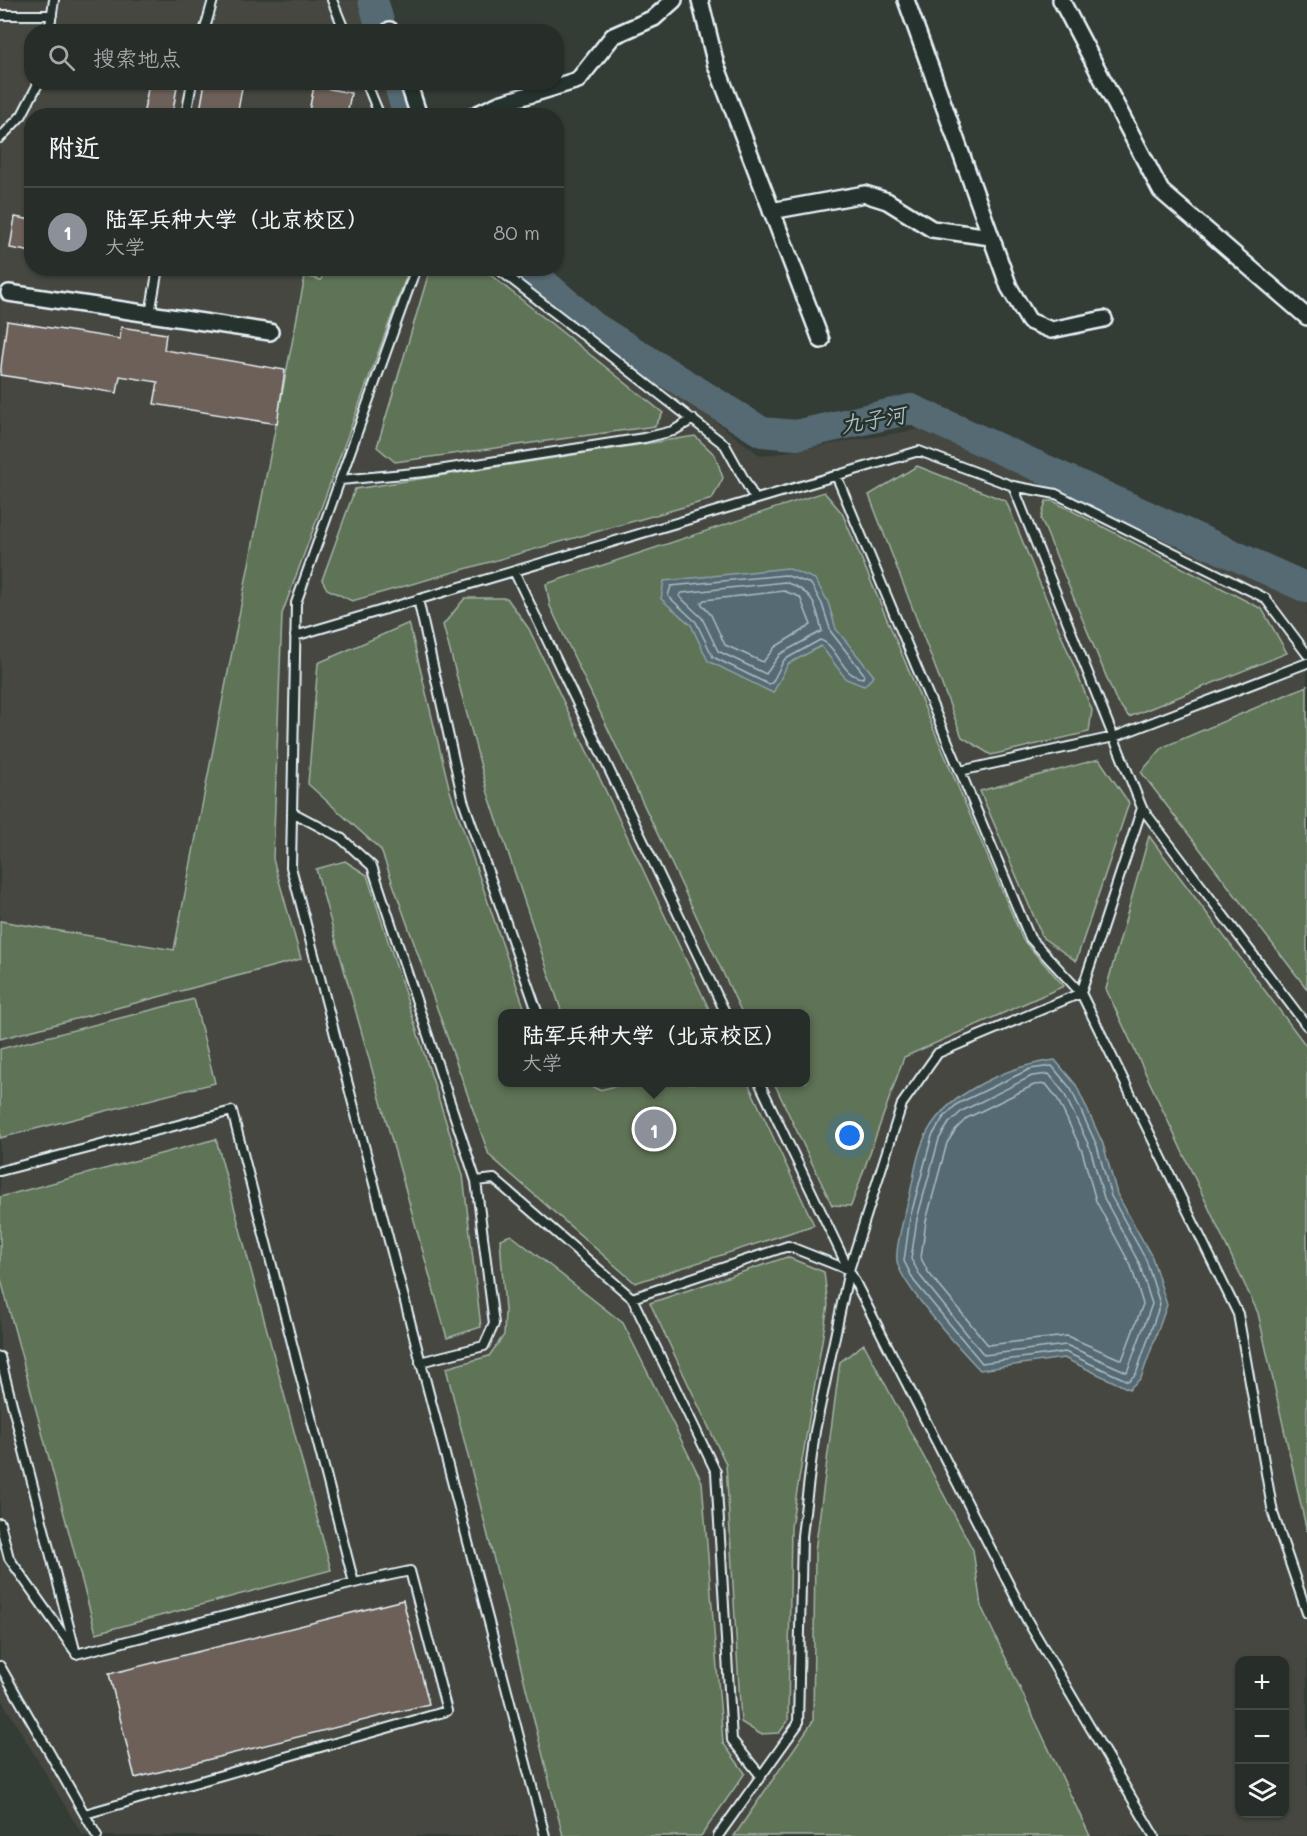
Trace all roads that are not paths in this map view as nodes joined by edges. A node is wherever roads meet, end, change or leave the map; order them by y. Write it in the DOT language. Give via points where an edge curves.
graph roads {
  1 [pos="54,0"];
  2 [pos="213,0"];
  3 [pos="332,0"];
  4 [pos="674,0"];
  5 [pos="700,0"];
  6 [pos="906,0"];
  7 [pos="1061,0"];
  8 [pos="0,15"];
  9 [pos="52,15"];
  10 [pos="50,24"];
  11 [pos="206,24"];
  12 [pos="342,24"];
  13 [pos="564,84"];
  14 [pos="35,90"];
  15 [pos="191,90"];
  16 [pos="369,90"];
  17 [pos="410,90"];
  18 [pos="545,90"];
  19 [pos="26,108"];
  20 [pos="187,108"];
  21 [pos="377,108"];
  22 [pos="416,108"];
  23 [pos="490,108"];
  24 [pos="24,111"];
  25 [pos="0,138"];
  26 [pos="771,211"];
  27 [pos="991,237"];
  28 [pos="157,276"];
  29 [pos="413,276"];
  30 [pos="507,276"];
  31 [pos="9,293"];
  32 [pos="150,314"];
  33 [pos="1307,317"];
  34 [pos="1104,320"];
  35 [pos="270,332"];
  36 [pos="821,340"];
  37 [pos="693,419"];
  38 [pos="836,475"];
  39 [pos="340,480"];
  40 [pos="1013,486"];
  41 [pos="755,499"];
  42 [pos="514,571"];
  43 [pos="418,599"];
  44 [pos="296,636"];
  45 [pos="1307,654"];
  46 [pos="1307,663"];
  47 [pos="1114,737"];
  48 [pos="960,771"];
  49 [pos="1142,808"];
  50 [pos="292,812"];
  51 [pos="1080,993"];
  52 [pos="536,1009"];
  53 [pos="724,1009"];
  54 [pos="1307,1026"];
  55 [pos="761,1087"];
  56 [pos="0,1171"];
  57 [pos="476,1180"];
  58 [pos="849,1270"];
  59 [pos="632,1298"];
  60 [pos="0,1357"];
  61 [pos="420,1362"];
  62 [pos="0,1523"];
  63 [pos="354,1583"];
  64 [pos="1307,1613"];
  65 [pos="76,1654"];
  66 [pos="0,1666"];
  67 [pos="761,1776"];
  68 [pos="85,1814"];
  69 [pos="98,1836"];
  70 [pos="544,1836"];
  71 [pos="718,1836"];
  72 [pos="1154,1836"];
  1 -- 9 [label="lane"];
  2 -- 11 [label="lane"];
  3 -- 12 [label="lane"];
  4 -- 13 [label="street" via="654,18 613,36 578,80"];
  5 -- 26 [label="street" via="716,65"];
  6 -- 27 [label="street"];
  7 -- 33 [label="street" via="1161,191"];
  8 -- 9 [label="lane"];
  9 -- 10 [label="lane"];
  14 -- 19 [label="lane"];
  15 -- 20 [label="lane"];
  16 -- 21 [label="lane"];
  17 -- 22 [label="street"];
  18 -- 23 [label="street"];
  24 -- 25 [label="lane"];
  26 -- 27 [label="street" via="865,194 887,201 932,229"];
  26 -- 36 [label="street"];
  27 -- 34 [label="street" via="1009,287 1029,321 1051,330"];
  28 -- 32 [label="lane"];
  29 -- 39 [label="lane"];
  30 -- 37 [label="lane"];
  31 -- 32 [label="street"];
  32 -- 35 [label="street"];
  37 -- 39 [label="lane" via="673,431 644,438 425,472"];
  37 -- 41 [label="lane" via="726,445"];
  38 -- 40 [label="lane" via="919,451"];
  38 -- 41 [label="lane"];
  38 -- 48 [label="lane"];
  39 -- 44 [label="lane" via="296,603"];
  40 -- 45 [label="lane" via="1056,494 1265,598"];
  40 -- 47 [label="lane"];
  41 -- 42 [label="lane"];
  42 -- 43 [label="lane"];
  42 -- 53 [label="lane"];
  43 -- 44 [label="lane"];
  43 -- 52 [label="lane" via="463,800"];
  44 -- 50 [label="lane"];
  46 -- 47 [label="lane"];
  47 -- 48 [label="lane"];
  47 -- 49 [label="lane"];
  48 -- 51 [label="lane" via="1030,938"];
  49 -- 51 [label="lane"];
  49 -- 54 [label="lane"];
  50 -- 57 [label="lane" via="341,837 372,866"];
  50 -- 61 [label="lane" via="291,867"];
  51 -- 58 [label="lane" via="938,1053 902,1104"];
  51 -- 64 [label="lane" via="1238,1314 1273,1513"];
  55 -- 58 [label="lane"];
  56 -- 63 [label="lane" via="232,1111"];
  57 -- 59 [label="lane" via="494,1179"];
  57 -- 61 [label="lane" via="494,1324 484,1347"];
  58 -- 59 [label="lane" via="788,1246"];
  58 -- 67 [label="lane" via="815,1431 802,1536 798,1724"];
  58 -- 72 [label="lane" via="1027,1620"];
  59 -- 67 [label="lane" via="716,1472 732,1740"];
  60 -- 65 [label="lane"];
  61 -- 70 [label="lane"];
  62 -- 65 [label="lane" via="9,1558"];
  63 -- 65 [label="lane"];
  63 -- 68 [label="lane" via="410,1571 447,1711"];
  66 -- 68 [label="lane"];
  67 -- 71 [label="lane"];
  68 -- 69 [label="lane"];
}
